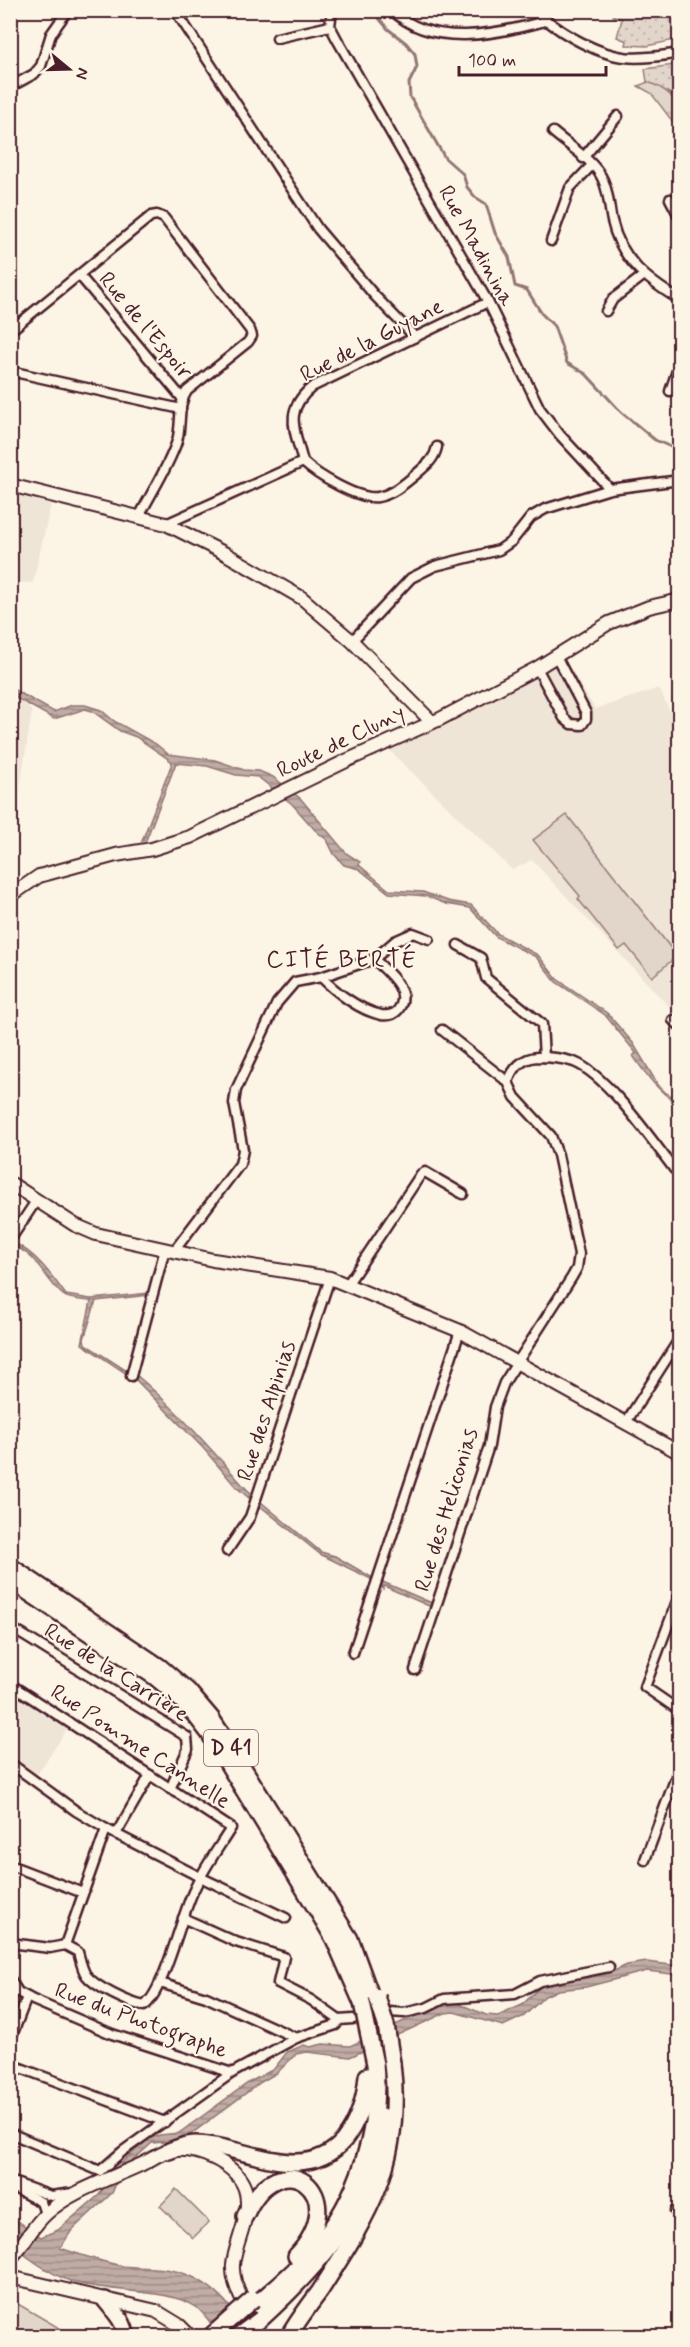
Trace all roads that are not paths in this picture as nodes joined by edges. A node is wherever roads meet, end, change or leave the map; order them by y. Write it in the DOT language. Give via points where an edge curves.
graph roads {
  1 [pos="68,10"];
  2 [pos="175,10"];
  3 [pos="332,10"];
  4 [pos="392,10"];
  5 [pos="536,10"];
  6 [pos="545,21"];
  7 [pos="330,26"];
  8 [pos="277,38"];
  9 [pos="680,52"];
  10 [pos="10,87"];
  11 [pos="618,116"];
  12 [pos="553,132"];
  13 [pos="583,158"];
  14 [pos="592,165"];
  15 [pos="670,199"];
  16 [pos="680,218"];
  17 [pos="551,241"];
  18 [pos="80,276"];
  19 [pos="643,276"];
  20 [pos="680,300"];
  21 [pos="488,302"];
  22 [pos="606,311"];
  23 [pos="10,332"];
  24 [pos="415,337"];
  25 [pos="680,362"];
  26 [pos="10,370"];
  27 [pos="670,391"];
  28 [pos="182,398"];
  29 [pos="181,409"];
  30 [pos="436,447"];
  31 [pos="303,462"];
  32 [pos="680,480"];
  33 [pos="10,485"];
  34 [pos="610,489"];
  35 [pos="139,517"];
  36 [pos="166,524"];
  37 [pos="680,600"];
  38 [pos="352,641"];
  39 [pos="556,656"];
  40 [pos="537,668"];
  41 [pos="432,722"];
  42 [pos="10,897"];
  43 [pos="429,939"];
  44 [pos="458,945"];
  45 [pos="374,959"];
  46 [pos="321,976"];
  47 [pos="442,1030"];
  48 [pos="544,1057"];
  49 [pos="508,1082"];
  50 [pos="674,1169"];
  51 [pos="10,1183"];
  52 [pos="463,1194"];
  53 [pos="36,1201"];
  54 [pos="10,1240"];
  55 [pos="170,1250"];
  56 [pos="330,1278"];
  57 [pos="347,1285"];
  58 [pos="459,1331"];
  59 [pos="680,1338"];
  60 [pos="515,1363"];
  61 [pos="130,1376"];
  62 [pos="625,1424"];
  63 [pos="680,1453"];
  64 [pos="226,1551"];
  65 [pos="10,1566"];
  66 [pos="10,1580"];
  67 [pos="680,1593"];
  68 [pos="10,1627"];
  69 [pos="353,1653"];
  70 [pos="415,1670"];
  71 [pos="10,1684"];
  72 [pos="680,1711"];
  73 [pos="10,1763"];
  74 [pos="680,1766"];
  75 [pos="150,1775"];
  76 [pos="170,1789"];
  77 [pos="106,1829"];
  78 [pos="116,1834"];
  79 [pos="645,1860"];
  80 [pos="10,1865"];
  81 [pos="200,1877"];
  82 [pos="83,1893"];
  83 [pos="286,1917"];
  84 [pos="183,1918"];
  85 [pos="10,1943"];
  86 [pos="65,1945"];
  87 [pos="609,1967"];
  88 [pos="10,1979"];
  89 [pos="160,1983"];
  90 [pos="27,1997"];
  91 [pos="364,2004"];
  92 [pos="389,2012"];
  93 [pos="339,2020"];
  94 [pos="296,2038"];
  95 [pos="10,2041"];
  96 [pos="10,2064"];
  97 [pos="380,2064"];
  98 [pos="232,2073"];
  99 [pos="165,2122"];
  100 [pos="10,2133"];
  101 [pos="169,2151"];
  102 [pos="10,2183"];
  103 [pos="82,2191"];
  104 [pos="45,2214"];
  105 [pos="245,2216"];
  106 [pos="14,2256"];
  107 [pos="10,2277"];
  108 [pos="28,2282"];
  109 [pos="105,2300"];
  110 [pos="250,2301"];
  111 [pos="255,2332"];
  112 [pos="126,2337"];
  113 [pos="190,2337"];
  114 [pos="213,2337"];
  115 [pos="238,2337"];
  116 [pos="289,2337"];
  1 -- 10 [label="street" via="51,34 41,66"];
  2 -- 24 [label="street" via="318,229"];
  3 -- 7 [label="street"];
  4 -- 6 [label="street" via="401,20 447,36 506,31"];
  5 -- 6 [label="street"];
  6 -- 9 [label="street" via="599,52 618,58"];
  7 -- 8 [label="street"];
  7 -- 21 [label="street, Rue Madinina"];
  11 -- 13 [label="street"];
  12 -- 13 [label="street"];
  13 -- 14 [label="street"];
  14 -- 17 [label="street" via="570,188"];
  14 -- 19 [label="street" via="603,179 624,251"];
  15 -- 16 [label="street"];
  18 -- 23 [label="street"];
  18 -- 28 [label="street, Rue de l'Espoir"];
  18 -- 28 [label="street" via="151,216 164,218 252,336"];
  19 -- 20 [label="street"];
  19 -- 22 [label="street" via="613,299"];
  21 -- 24 [label="street, Rue de la Guyane"];
  21 -- 34 [label="street, Rue Madinina" via="540,409"];
  24 -- 31 [label="street, Rue de la Guyane" via="312,387 299,399 293,411 294,428"];
  25 -- 27 [label="street"];
  26 -- 29 [label="street"];
  28 -- 29 [label="street"];
  29 -- 35 [label="street" via="177,443"];
  30 -- 31 [label="street" via="434,458 398,490 376,497 350,491"];
  31 -- 36 [label="street"];
  32 -- 34 [label="street"];
  33 -- 35 [label="main road"];
  34 -- 38 [label="street" via="545,508 499,550 435,566 411,578"];
  35 -- 36 [label="main road"];
  36 -- 38 [label="main road" via="302,598"];
  37 -- 39 [label="main road, Route de Cluny" via="624,616"];
  38 -- 41 [label="main road"];
  39 -- 40 [label="main road, Route de Cluny"];
  39 -- 40 [label="street" via="585,713 582,725 571,724 564,718"];
  40 -- 41 [label="main road, Route de Cluny"];
  41 -- 42 [label="main road, Route de Cluny" via="190,837 39,876"];
  43 -- 45 [label="street" via="413,933 395,941"];
  44 -- 48 [label="street" via="481,958 486,978 542,1023"];
  45 -- 46 [label="street"];
  45 -- 46 [label="street" via="401,990 401,1005 391,1015 361,1007"];
  46 -- 55 [label="street" via="295,982 277,1003 236,1090 234,1103 243,1150 240,1164"];
  47 -- 49 [label="street, Rue des Heliconias"];
  48 -- 49 [label="street" via="523,1060"];
  48 -- 50 [label="street" via="576,1063 603,1081"];
  49 -- 60 [label="street, Rue des Heliconias" via="515,1097 551,1136 579,1254 577,1268"];
  51 -- 53 [label="main road"];
  52 -- 57 [label="street" via="425,1172 421,1174"];
  53 -- 54 [label="street"];
  53 -- 55 [label="main road" via="96,1234"];
  55 -- 56 [label="main road"];
  55 -- 61 [label="street"];
  56 -- 57 [label="main road"];
  56 -- 64 [label="street, Rue des Alpinias" via="250,1517"];
  57 -- 58 [label="main road"];
  58 -- 60 [label="main road"];
  58 -- 69 [label="street"];
  59 -- 62 [label="street"];
  60 -- 62 [label="main road"];
  60 -- 70 [label="street, Rue des Heliconias" via="495,1407 489,1446"];
  62 -- 63 [label="main road"];
  65 -- 91 [label="highway, D 41" via="159,1667 188,1691 211,1718 350,1939"];
  66 -- 91 [label="highway, D 41" via="155,1677 197,1716 309,1895"];
  67 -- 72 [label="street" via="645,1687"];
  68 -- 76 [label="street, Rue de la Carrière" via="188,1737 188,1749"];
  71 -- 75 [label="street, Rue Pomme Cannelle"];
  73 -- 77 [label="street"];
  74 -- 79 [label="street"];
  75 -- 76 [label="street, Rue Pomme Cannelle"];
  75 -- 78 [label="street"];
  76 -- 81 [label="street, Rue Pomme Cannelle" via="231,1828"];
  77 -- 78 [label="street"];
  77 -- 82 [label="street"];
  78 -- 81 [label="street"];
  80 -- 82 [label="street"];
  81 -- 83 [label="street"];
  81 -- 84 [label="street"];
  82 -- 86 [label="street"];
  84 -- 89 [label="street"];
  84 -- 93 [label="street" via="236,1942 284,1957 278,1983"];
  85 -- 86 [label="street" via="50,1948"];
  86 -- 89 [label="street" via="78,1952 85,1974 136,2005 150,2002"];
  87 -- 92 [label="street" via="540,1981 514,1994 444,1999 426,2008"];
  88 -- 90 [label="street, Rue du Photographe" via="18,1992"];
  89 -- 94 [label="street" via="206,1997"];
  90 -- 95 [label="street"];
  90 -- 98 [label="street, Rue du Photographe" via="112,2034"];
  91 -- 93 [label="street"];
  91 -- 97 [label="highway, D 41" via="380,2026"];
  93 -- 94 [label="street" via="336,2025"];
  94 -- 98 [label="street"];
  96 -- 99 [label="street"];
  97 -- 101 [label="highway" via="366,2086 359,2114 343,2141 327,2154 293,2162 203,2144"];
  97 -- 110 [label="highway, D 41" via="369,2136 357,2180 344,2207 307,2259"];
  97 -- 111 [label="highway, D 41" via="386,2103 381,2135 356,2208 317,2264"];
  97 -- 116 [label="highway" via="394,2092 393,2123 377,2193 361,2228"];
  98 -- 99 [label="street"];
  99 -- 100 [label="street" via="100,2171"];
  101 -- 103 [label="main road"];
  101 -- 105 [label="main road" via="203,2154 226,2164 246,2192"];
  102 -- 103 [label="street" via="51,2196"];
  102 -- 104 [label="street" via="41,2202"];
  103 -- 104 [label="main road"];
  104 -- 106 [label="main road"];
  105 -- 110 [label="main road" via="233,2266"];
  105 -- 110 [label="highway" via="256,2194 281,2177 308,2184 317,2198 316,2227 309,2241"];
  106 -- 108 [label="main road" via="17,2274"];
  107 -- 108 [label="main road"];
  108 -- 109 [label="main road"];
  109 -- 112 [label="highway" via="121,2320"];
  109 -- 113 [label="main road" via="156,2311"];
  110 -- 114 [label="highway, bridge"];
  111 -- 115 [label="highway, D 41, bridge"];
}
